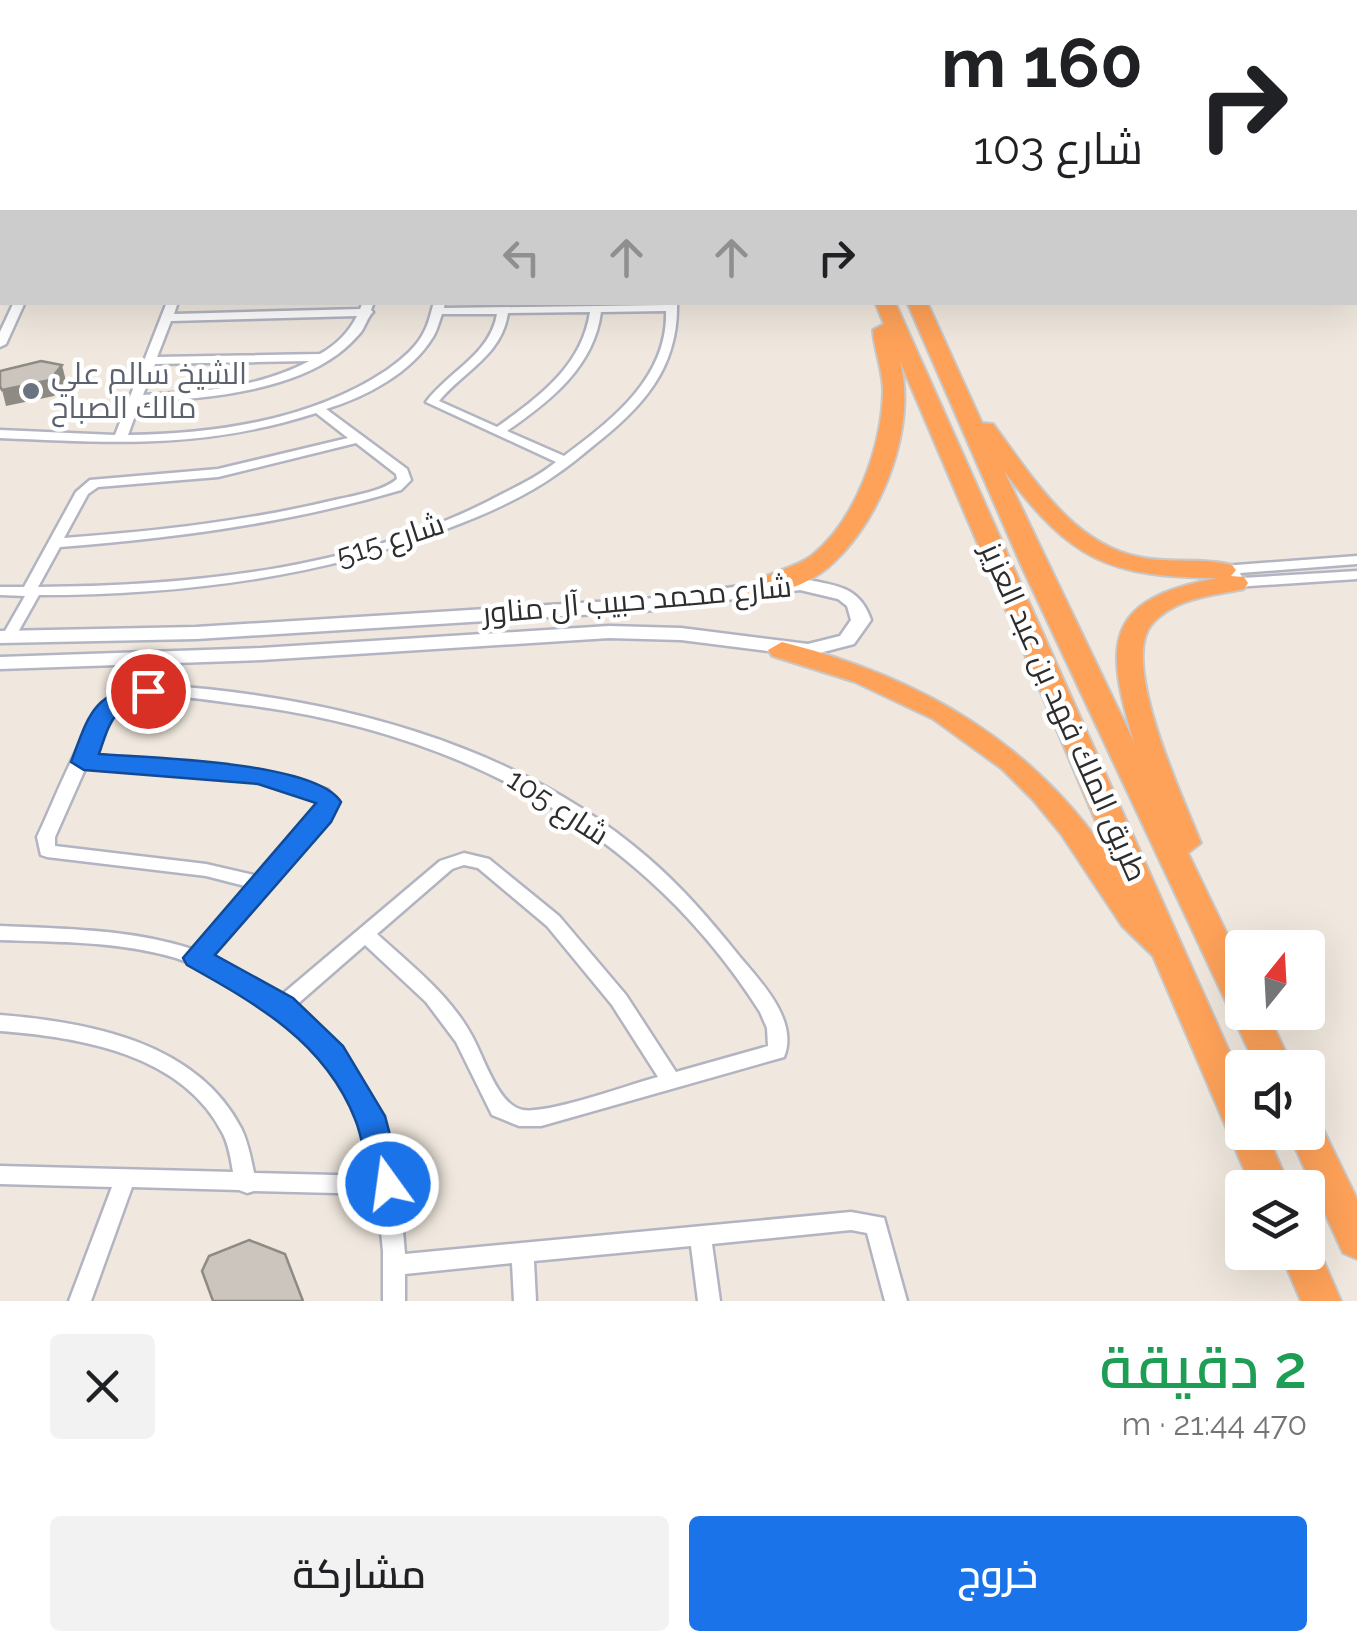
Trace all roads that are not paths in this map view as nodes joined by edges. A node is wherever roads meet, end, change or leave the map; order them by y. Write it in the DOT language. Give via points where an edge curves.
graph roads {
  1 [pos="172,305"];
  2 [pos="671,305"];
  3 [pos="919,305"];
  4 [pos="886,306"];
  5 [pos="439,307"];
  6 [pos="368,308"];
  7 [pos="596,308"];
  8 [pos="503,310"];
  9 [pos="167,318"];
  10 [pos="5,324"];
  11 [pos="0,344"];
  12 [pos="325,357"];
  13 [pos="150,361"];
  14 [pos="956,391"];
  15 [pos="134,400"];
  16 [pos="316,408"];
  17 [pos="498,432"];
  18 [pos="0,434"];
  19 [pos="120,438"];
  20 [pos="358,439"];
  21 [pos="566,462"];
  22 [pos="56,543"];
  23 [pos="1357,560"];
  24 [pos="1357,575"];
  25 [pos="1229,576"];
  26 [pos="0,591"];
  27 [pos="31,592"];
  28 [pos="756,592"];
  29 [pos="4,638"];
  30 [pos="782,650"];
  31 [pos="0,663"];
  32 [pos="84,762"];
  33 [pos="260,884"];
  34 [pos="0,933"];
  35 [pos="366,934"];
  36 [pos="1222,954"];
  37 [pos="1171,956"];
  38 [pos="196,958"];
  39 [pos="1225,961"];
  40 [pos="283,1006"];
  41 [pos="0,1023"];
  42 [pos="671,1081"];
  43 [pos="1225,1081"];
  44 [pos="1314,1150"];
  45 [pos="0,1176"];
  46 [pos="125,1179"];
  47 [pos="246,1184"];
  48 [pos="388,1184"];
  49 [pos="700,1236"];
  50 [pos="1357,1241"];
  51 [pos="523,1255"];
  52 [pos="395,1266"];
  53 [pos="1308,1270"];
  54 [pos="80,1301"];
  55 [pos="394,1301"];
  56 [pos="525,1301"];
  57 [pos="708,1301"];
  58 [pos="896,1301"];
  59 [pos="1321,1301"];
  1 -- 9 [label="street"];
  2 -- 7 [label="street"];
  2 -- 21 [label="street, شارع 515" via="670,345 652,382"];
  3 -- 14 [label="highway, طريق الملك فهد بن عبد العزيز"];
  4 -- 28 [label="highway" via="882,332 894,404 878,466 833,550 795,577"];
  4 -- 37 [label="highway, طريق الملك فهد بن عبد العزيز"];
  5 -- 8 [label="street"];
  5 -- 16 [label="street" via="427,341 395,370"];
  6 -- 9 [label="street"];
  6 -- 12 [label="street"];
  7 -- 8 [label="street"];
  7 -- 17 [label="street" via="591,336 558,385"];
  8 -- 17 [label="street" via="484,356 432,402"];
  9 -- 13 [label="street"];
  10 -- 11 [label="street"];
  12 -- 13 [label="street"];
  12 -- 15 [label="street" via="240,388"];
  13 -- 15 [label="street"];
  14 -- 25 [label="highway" via="1052,518 1084,547 1141,568"];
  14 -- 36 [label="highway, طريق الملك فهد بن عبد العزيز"];
  15 -- 19 [label="street"];
  16 -- 19 [label="street" via="216,433"];
  16 -- 20 [label="street"];
  17 -- 21 [label="street"];
  18 -- 19 [label="street"];
  20 -- 22 [label="street" via="218,473 95,483"];
  20 -- 22 [label="street" via="404,480 358,499 222,530"];
  21 -- 27 [label="street, شارع 515" via="482,508 336,558 211,583"];
  22 -- 27 [label="street"];
  23 -- 25 [label="street"];
  24 -- 25 [label="street"];
  25 -- 36 [label="highway" via="1166,600 1139,622 1128,651 1136,697"];
  26 -- 27 [label="street, شارع 515"];
  27 -- 29 [label="street"];
  28 -- 29 [label="main road, شارع محمد حبيب آل مناور" via="228,632"];
  28 -- 30 [label="main road, شارع محمد حبيب آل مناور" via="821,586 859,609 860,626 847,640"];
  30 -- 31 [label="main road, شارع محمد حبيب آل مناور" via="707,636 608,632"];
  30 -- 37 [label="highway" via="892,686 987,741 1064,816 1126,910"];
  32 -- 33 [label="street, شارع 105" via="46,838 47,851 206,870"];
  32 -- 33 [label="street" via="259,776 322,794 329,802 322,816"];
  32 -- 42 [label="street, شارع 105" via="100,716 122,695 148,691 344,716 498,768 567,807 665,883 723,945 774,1017 778,1050"];
  33 -- 38 [label="street"];
  34 -- 38 [label="street" via="99,937"];
  35 -- 40 [label="street"];
  35 -- 42 [label="street, شارع 105" via="463,1037 499,1109 541,1118"];
  35 -- 42 [label="street" via="446,865 483,862 553,921 618,1000"];
  36 -- 39 [label="highway, طريق الملك فهد بن عبد العزيز"];
  37 -- 43 [label="highway, طريق الملك فهد بن عبد العزيز"];
  38 -- 40 [label="street"];
  40 -- 48 [label="street" via="332,1054 370,1116"];
  41 -- 47 [label="street" via="78,1030 166,1065 232,1131"];
  44 -- 50 [label="highway"];
  45 -- 46 [label="street"];
  46 -- 47 [label="street"];
  46 -- 54 [label="street"];
  47 -- 48 [label="street"];
  48 -- 52 [label="street"];
  49 -- 51 [label="street"];
  49 -- 57 [label="street"];
  49 -- 58 [label="street" via="851,1220 876,1225"];
  51 -- 52 [label="street"];
  51 -- 56 [label="street"];
  52 -- 55 [label="street"];
  53 -- 59 [label="highway"];
}
